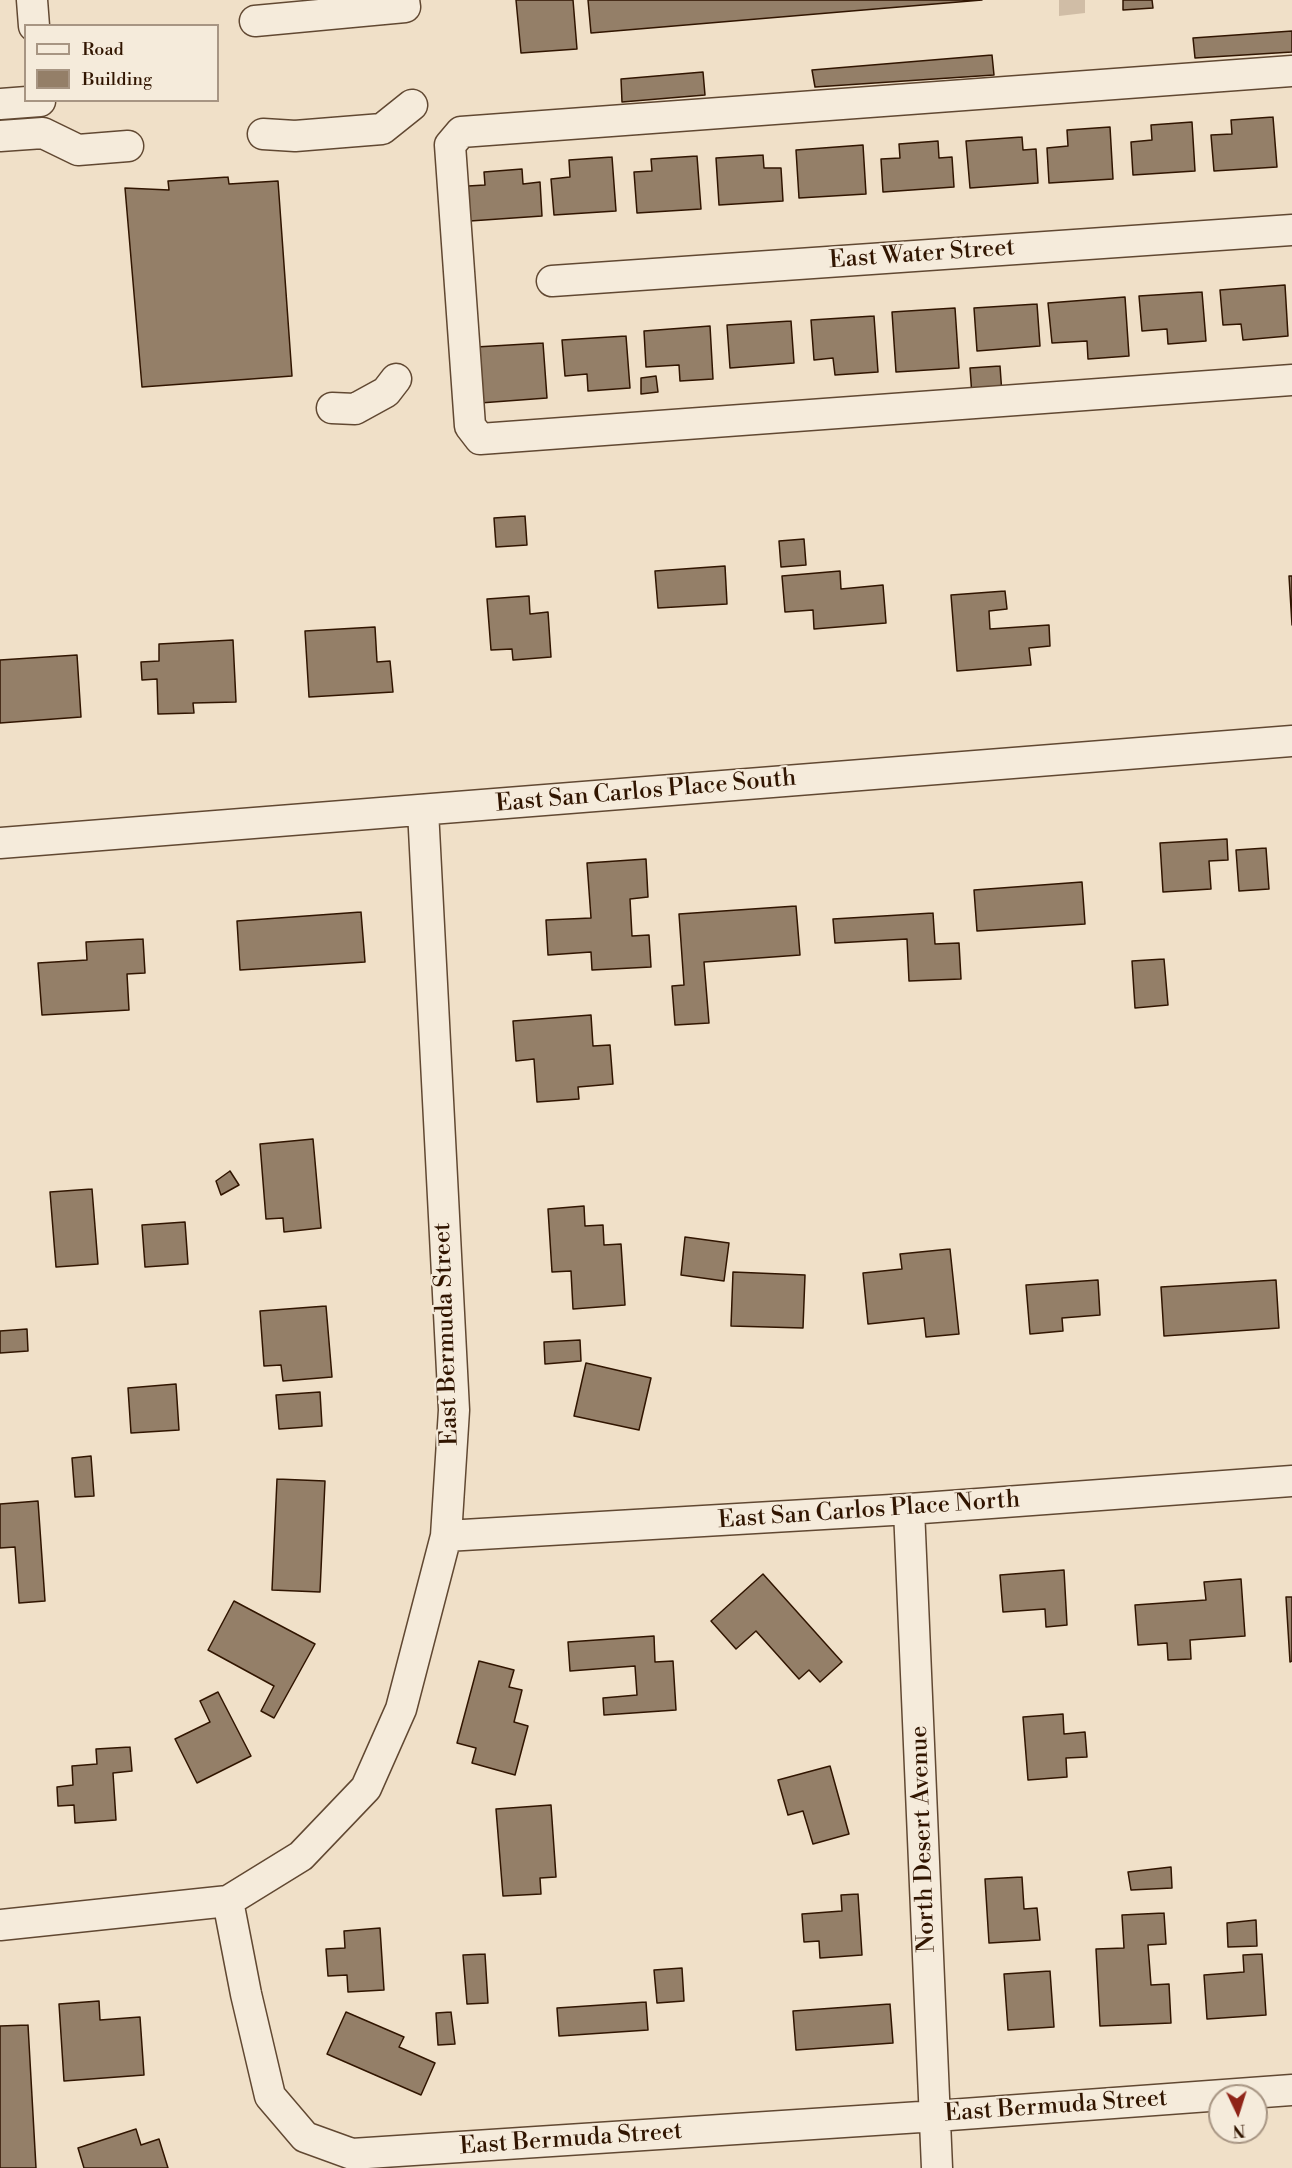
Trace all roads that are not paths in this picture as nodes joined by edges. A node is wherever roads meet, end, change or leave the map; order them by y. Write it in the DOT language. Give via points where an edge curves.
graph roads {
  1 [pos="32,0"];
  2 [pos="404,0"];
  3 [pos="255,21"];
  4 [pos="34,24"];
  5 [pos="1292,71"];
  6 [pos="24,83"];
  7 [pos="0,85"];
  8 [pos="27,102"];
  9 [pos="40,102"];
  10 [pos="0,104"];
  11 [pos="412,105"];
  12 [pos="42,133"];
  13 [pos="263,134"];
  14 [pos="0,136"];
  15 [pos="128,146"];
  16 [pos="1292,230"];
  17 [pos="552,281"];
  18 [pos="396,380"];
  19 [pos="1292,380"];
  20 [pos="332,408"];
  21 [pos="1292,741"];
  22 [pos="423,810"];
  23 [pos="0,843"];
  24 [pos="1292,1481"];
  25 [pos="909,1509"];
  26 [pos="446,1536"];
  27 [pos="228,1901"];
  28 [pos="0,1925"];
  29 [pos="1292,2090"];
  30 [pos="936,2116"];
  31 [pos="938,2168"];
  1 -- 4 [label="street"];
  2 -- 3 [label="street" via="405,7"];
  5 -- 19 [label="street" via="460,132 450,146 470,426 480,439"];
  6 -- 7 [label="street"];
  8 -- 10 [label="street"];
  9 -- 12 [label="street"];
  11 -- 13 [label="street" via="382,129 295,136"];
  12 -- 14 [label="street"];
  12 -- 15 [label="street" via="78,150"];
  16 -- 17 [label="street, East Water Street"];
  18 -- 20 [label="street" via="386,392 355,409"];
  21 -- 22 [label="street, East San Carlos Place South"];
  22 -- 23 [label="street, East San Carlos Place South"];
  22 -- 26 [label="street, East Bermuda Street" via="454,1410"];
  24 -- 25 [label="street, East San Carlos Place North"];
  25 -- 26 [label="street, East San Carlos Place North"];
  25 -- 30 [label="street, North Desert Avenue"];
  26 -- 27 [label="street, East Bermuda Street" via="400,1709 366,1788 301,1856"];
  27 -- 28 [label="street"];
  27 -- 30 [label="street, East Bermuda Street" via="270,2096 305,2137 352,2154"];
  29 -- 30 [label="street, East Bermuda Street"];
  30 -- 31 [label="street, North Desert Avenue"];
}
